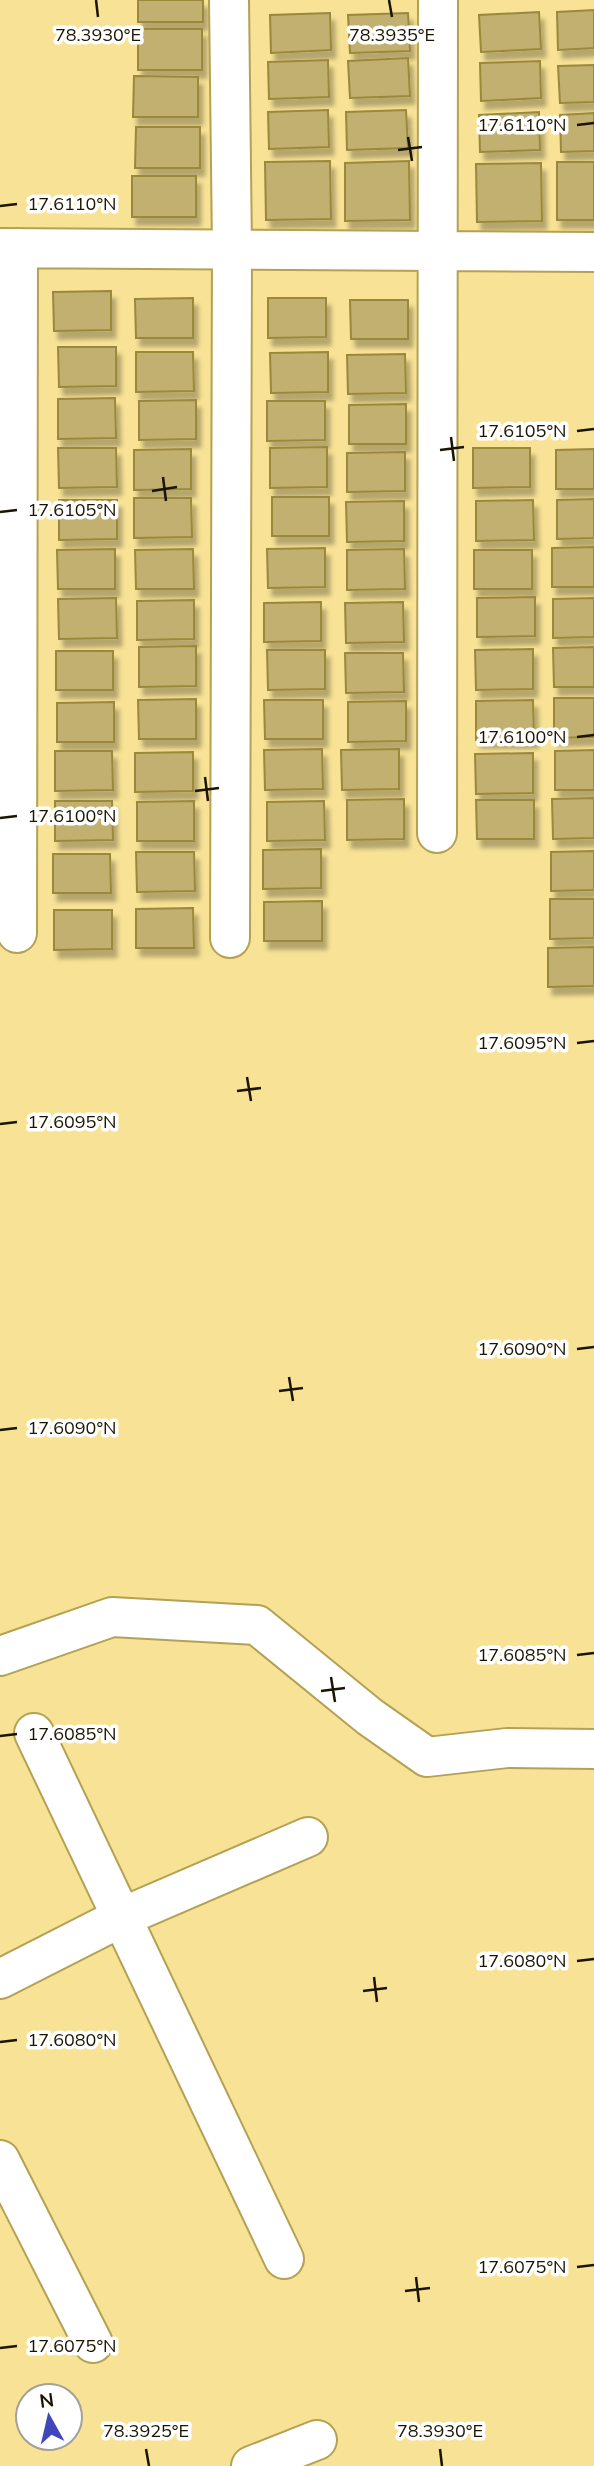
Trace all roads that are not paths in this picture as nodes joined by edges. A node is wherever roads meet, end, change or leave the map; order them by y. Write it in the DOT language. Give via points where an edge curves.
graph roads {
  1 [pos="229,0"];
  2 [pos="438,0"];
  3 [pos="9,248"];
  4 [pos="232,249"];
  5 [pos="438,251"];
  6 [pos="594,252"];
  7 [pos="437,833"];
  8 [pos="17,933"];
  9 [pos="230,938"];
  10 [pos="0,1656"];
  11 [pos="34,1733"];
  12 [pos="594,1749"];
  13 [pos="307,1837"];
  14 [pos="120,1918"];
  15 [pos="0,1979"];
  16 [pos="0,2160"];
  17 [pos="284,2259"];
  18 [pos="93,2343"];
  19 [pos="317,2440"];
  20 [pos="251,2466"];
  1 -- 4 [label="street"];
  2 -- 5 [label="street"];
  3 -- 4 [label="street"];
  3 -- 8 [label="street"];
  4 -- 5 [label="street"];
  4 -- 9 [label="street"];
  5 -- 6 [label="street"];
  5 -- 7 [label="street"];
  10 -- 12 [label="street" via="112,1617 257,1626 427,1757 507,1748"];
  11 -- 14 [label="street"];
  13 -- 14 [label="street"];
  14 -- 15 [label="street"];
  14 -- 17 [label="street"];
  16 -- 18 [label="street"];
  19 -- 20 [label="street"];
}
